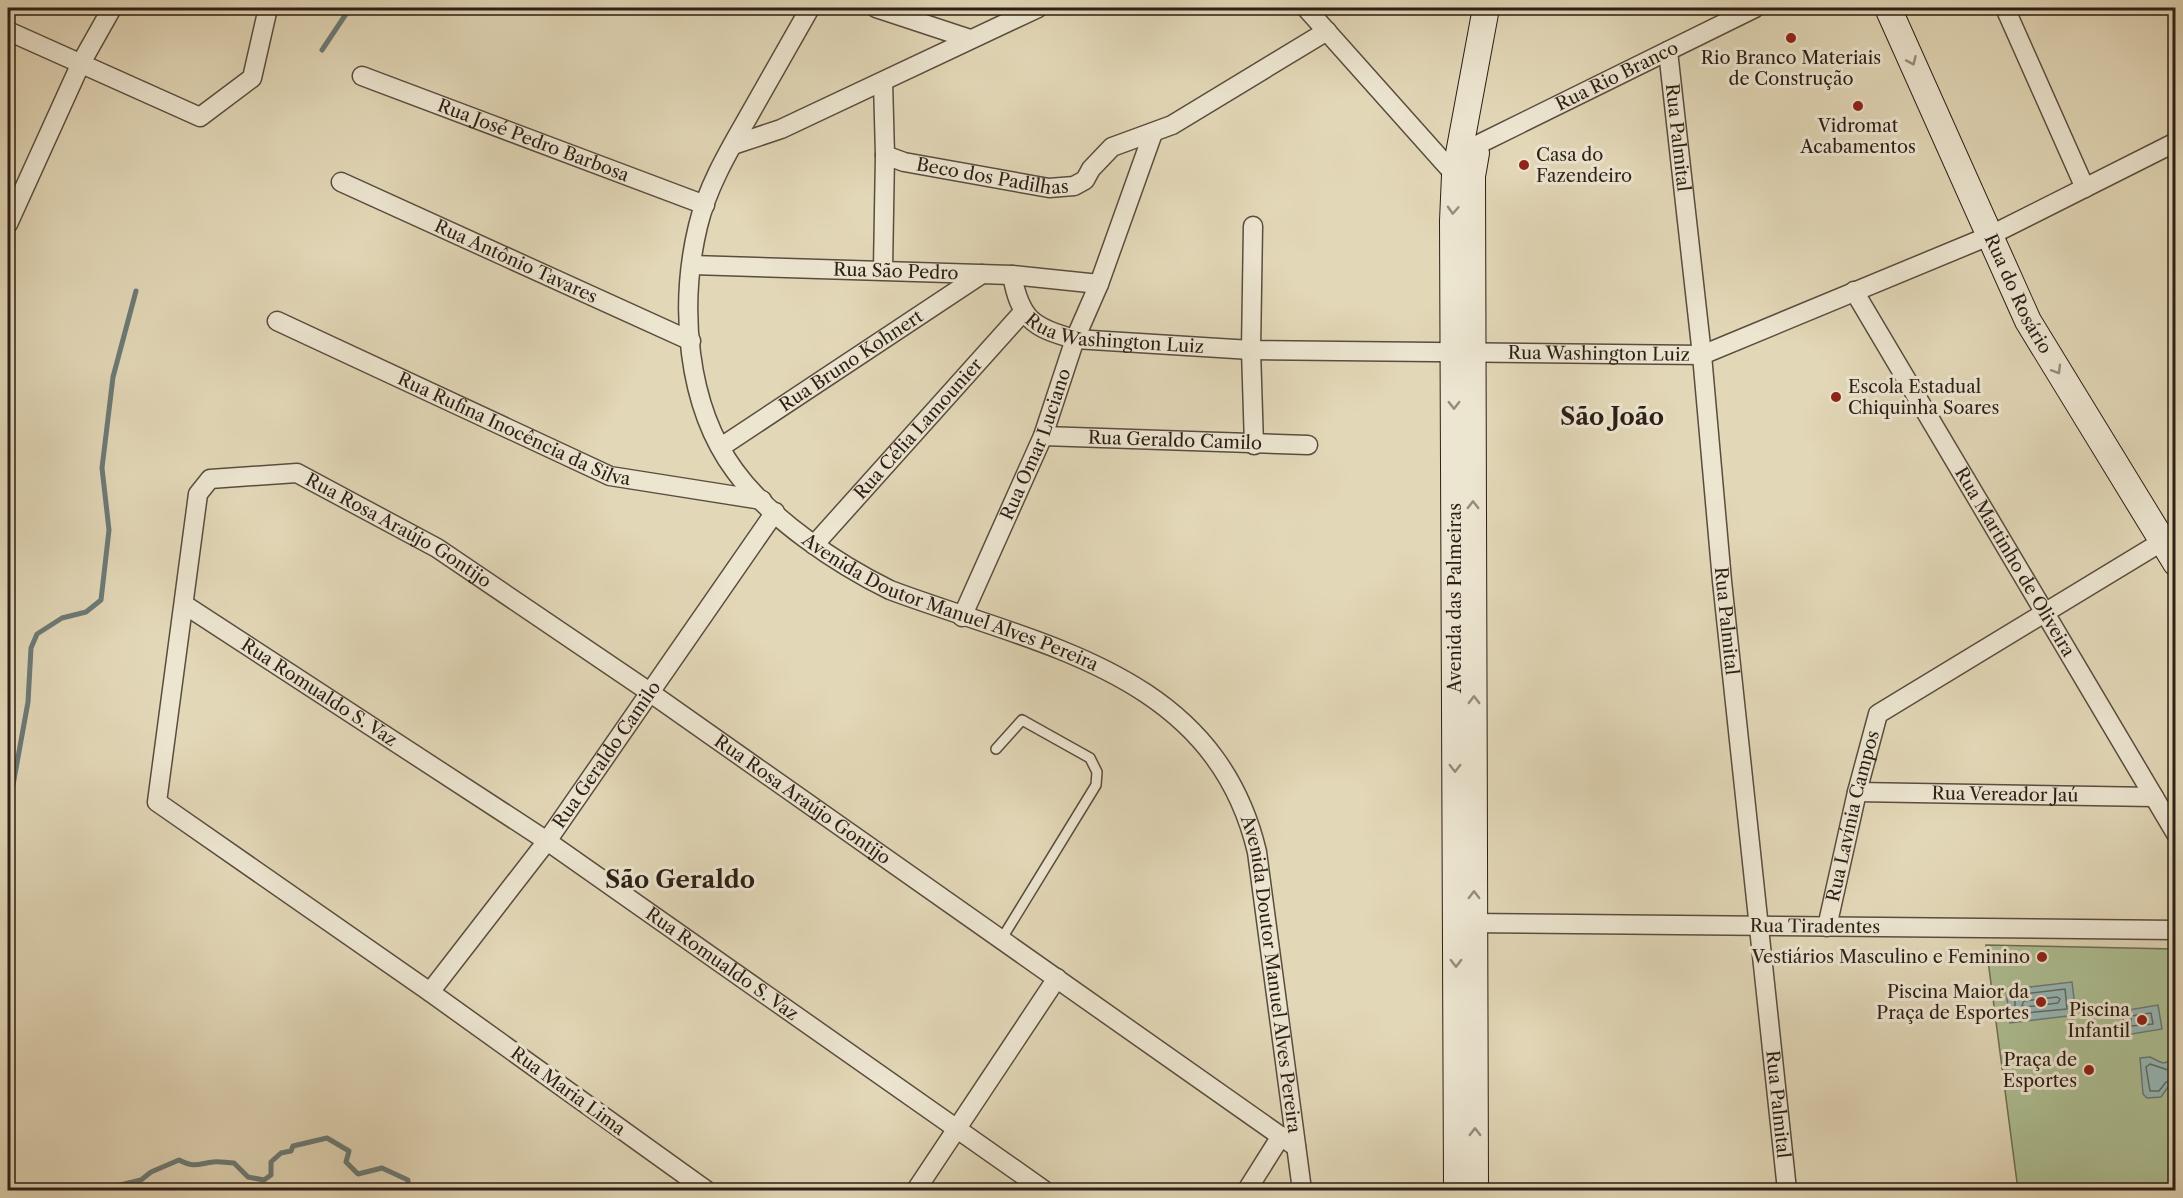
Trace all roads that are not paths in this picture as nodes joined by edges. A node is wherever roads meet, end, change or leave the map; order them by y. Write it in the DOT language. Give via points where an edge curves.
graph roads {
  1 [pos="268,8"];
  2 [pos="810,8"];
  3 [pos="876,8"];
  4 [pos="1038,8"];
  5 [pos="1306,8"];
  6 [pos="1486,8"];
  7 [pos="1501,8"];
  8 [pos="1755,8"];
  9 [pos="1888,8"];
  10 [pos="2006,8"];
  11 [pos="107,10"];
  12 [pos="8,31"];
  13 [pos="1327,31"];
  14 [pos="970,39"];
  15 [pos="1668,51"];
  16 [pos="81,63"];
  17 [pos="362,76"];
  18 [pos="883,82"];
  19 [pos="1153,133"];
  20 [pos="2175,142"];
  21 [pos="733,144"];
  22 [pos="1477,145"];
  23 [pos="885,155"];
  24 [pos="1455,175"];
  25 [pos="341,182"];
  26 [pos="2085,188"];
  27 [pos="705,206"];
  28 [pos="8,224"];
  29 [pos="1253,226"];
  30 [pos="1989,236"];
  31 [pos="693,265"];
  32 [pos="882,269"];
  33 [pos="982,274"];
  34 [pos="1012,274"];
  35 [pos="1099,284"];
  36 [pos="1854,291"];
  37 [pos="1023,312"];
  38 [pos="277,321"];
  39 [pos="1075,339"];
  40 [pos="691,341"];
  41 [pos="1251,350"];
  42 [pos="1463,353"];
  43 [pos="1702,355"];
  44 [pos="1043,436"];
  45 [pos="1254,445"];
  46 [pos="1308,445"];
  47 [pos="721,447"];
  48 [pos="769,506"];
  49 [pos="814,544"];
  50 [pos="2169,552"];
  51 [pos="185,605"];
  52 [pos="2044,613"];
  53 [pos="962,617"];
  54 [pos="648,692"];
  55 [pos="996,749"];
  56 [pos="1857,792"];
  57 [pos="2154,798"];
  58 [pos="2175,834"];
  59 [pos="547,841"];
  60 [pos="1465,923"];
  61 [pos="1757,927"];
  62 [pos="1827,927"];
  63 [pos="2175,930"];
  64 [pos="1001,940"];
  65 [pos="1057,978"];
  66 [pos="430,992"];
  67 [pos="956,1128"];
  68 [pos="1281,1136"];
  69 [pos="1296,1147"];
  70 [pos="706,1191"];
  71 [pos="916,1191"];
  72 [pos="1044,1191"];
  73 [pos="1247,1191"];
  74 [pos="1302,1191"];
  75 [pos="1457,1191"];
  76 [pos="1475,1191"];
  77 [pos="1787,1191"];
  1 -- 16 [label="street" via="252,78 200,117"];
  2 -- 21 [label="street, Avenida Doutor Manuel Alves Pereira"];
  3 -- 14 [label="street"];
  4 -- 14 [label="street"];
  5 -- 13 [label="street"];
  6 -- 24 [label="main road, Avenida das Palmeiras"];
  7 -- 22 [label="main road, Avenida das Palmeiras"];
  8 -- 15 [label="street, Rua Rio Branco"];
  9 -- 30 [label="main road, Rua do Rosário, one-way"];
  10 -- 26 [label="street"];
  11 -- 16 [label="street"];
  12 -- 16 [label="street"];
  13 -- 19 [label="street, Beco dos Padilhas"];
  13 -- 24 [label="street"];
  14 -- 18 [label="street"];
  15 -- 22 [label="street, Rua Rio Branco"];
  15 -- 43 [label="street, Rua Palmital"];
  16 -- 28 [label="street"];
  17 -- 27 [label="street, Rua José Pedro Barbosa"];
  18 -- 21 [label="street" via="782,129"];
  18 -- 23 [label="street"];
  19 -- 23 [label="street, Beco dos Padilhas" via="1112,147 1085,180 1062,188 904,162"];
  19 -- 35 [label="street, Rua Omar Luciano"];
  20 -- 26 [label="street, Rua Washington Luiz"];
  21 -- 27 [label="street, Avenida Doutor Manuel Alves Pereira"];
  22 -- 42 [label="main road, Avenida das Palmeiras"];
  23 -- 32 [label="street"];
  24 -- 42 [label="main road, Avenida das Palmeiras, one-way"];
  25 -- 40 [label="street, Rua Antônio Tavares"];
  26 -- 30 [label="street, Rua Washington Luiz"];
  27 -- 31 [label="street, Avenida Doutor Manuel Alves Pereira"];
  29 -- 41 [label="street"];
  30 -- 36 [label="street, Rua Washington Luiz"];
  30 -- 50 [label="main road, Rua do Rosário, one-way" via="2028,321"];
  31 -- 32 [label="street, Rua São Pedro"];
  31 -- 40 [label="street, Avenida Doutor Manuel Alves Pereira" via="689,292"];
  32 -- 33 [label="street, Rua São Pedro"];
  33 -- 34 [label="street, Rua São Pedro"];
  33 -- 47 [label="street, Rua Bruno Kohnert"];
  34 -- 35 [label="street, Rua São Pedro"];
  34 -- 37 [label="street, Rua Washington Luiz"];
  35 -- 39 [label="street, Rua Omar Luciano"];
  36 -- 43 [label="street, Rua Washington Luiz"];
  36 -- 52 [label="street, Rua Martinho de Oliveira"];
  37 -- 39 [label="street, Rua Washington Luiz" via="1050,332"];
  37 -- 49 [label="street, Rua Célia Lamounier"];
  38 -- 48 [label="street, Rua Rufina Inocência da Silva" via="610,476"];
  39 -- 41 [label="street, Rua Washington Luiz"];
  39 -- 44 [label="street, Rua Omar Luciano"];
  40 -- 47 [label="street, Avenida Doutor Manuel Alves Pereira" via="706,419"];
  41 -- 42 [label="street, Rua Washington Luiz"];
  41 -- 45 [label="street"];
  42 -- 43 [label="street, Rua Washington Luiz"];
  42 -- 60 [label="main road, Avenida das Palmeiras"];
  43 -- 61 [label="street, Rua Palmital"];
  44 -- 45 [label="street, Rua Geraldo Camilo"];
  44 -- 53 [label="street, Rua Omar Luciano"];
  45 -- 46 [label="street, Rua Geraldo Camilo"];
  47 -- 48 [label="street, Avenida Doutor Manuel Alves Pereira" via="735,471"];
  48 -- 49 [label="street, Avenida Doutor Manuel Alves Pereira"];
  48 -- 54 [label="street, Rua Geraldo Camilo"];
  49 -- 53 [label="street, Avenida Doutor Manuel Alves Pereira" via="890,590"];
  50 -- 52 [label="street, Rua Lavínia Campos"];
  51 -- 54 [label="street, Rua Rosa Araújo Gontijo" via="198,494 210,479 297,472 437,548"];
  51 -- 59 [label="street, Rua Romualdo S. Vaz"];
  51 -- 66 [label="street, Rua Maria Lima" via="157,802"];
  52 -- 56 [label="street, Rua Lavínia Campos" via="1878,714"];
  52 -- 57 [label="street, Rua Martinho de Oliveira"];
  53 -- 69 [label="street, Avenida Doutor Manuel Alves Pereira" via="1109,670 1188,726 1223,768 1250,822 1257,852"];
  54 -- 59 [label="street, Rua Geraldo Camilo"];
  54 -- 64 [label="street, Rua Rosa Araújo Gontijo"];
  55 -- 64 [label="lane" via="1022,720 1090,758 1097,772 1096,785"];
  56 -- 57 [label="street, Rua Vereador Jaú"];
  56 -- 62 [label="street, Rua Lavínia Campos"];
  57 -- 58 [label="street, Rua Martinho de Oliveira"];
  59 -- 66 [label="street, Rua Geraldo Camilo"];
  59 -- 67 [label="street, Rua Romualdo S. Vaz"];
  60 -- 61 [label="street, Rua Tiradentes"];
  60 -- 75 [label="main road, Avenida das Palmeiras, one-way"];
  76 -- 60 [label="main road, Avenida das Palmeiras, one-way"];
  61 -- 62 [label="street, Rua Tiradentes"];
  61 -- 77 [label="street, Rua Palmital"];
  62 -- 63 [label="street, Rua Tiradentes"];
  64 -- 65 [label="street, Rua Rosa Araújo Gontijo"];
  65 -- 67 [label="street"];
  65 -- 68 [label="street, Rua Rosa Araújo Gontijo"];
  66 -- 70 [label="street, Rua Maria Lima"];
  67 -- 71 [label="street"];
  67 -- 72 [label="street, Rua Romualdo S. Vaz"];
  68 -- 69 [label="street, Rua Rosa Araújo Gontijo"];
  68 -- 73 [label="street"];
  69 -- 74 [label="street, Avenida Doutor Manuel Alves Pereira"];
}
